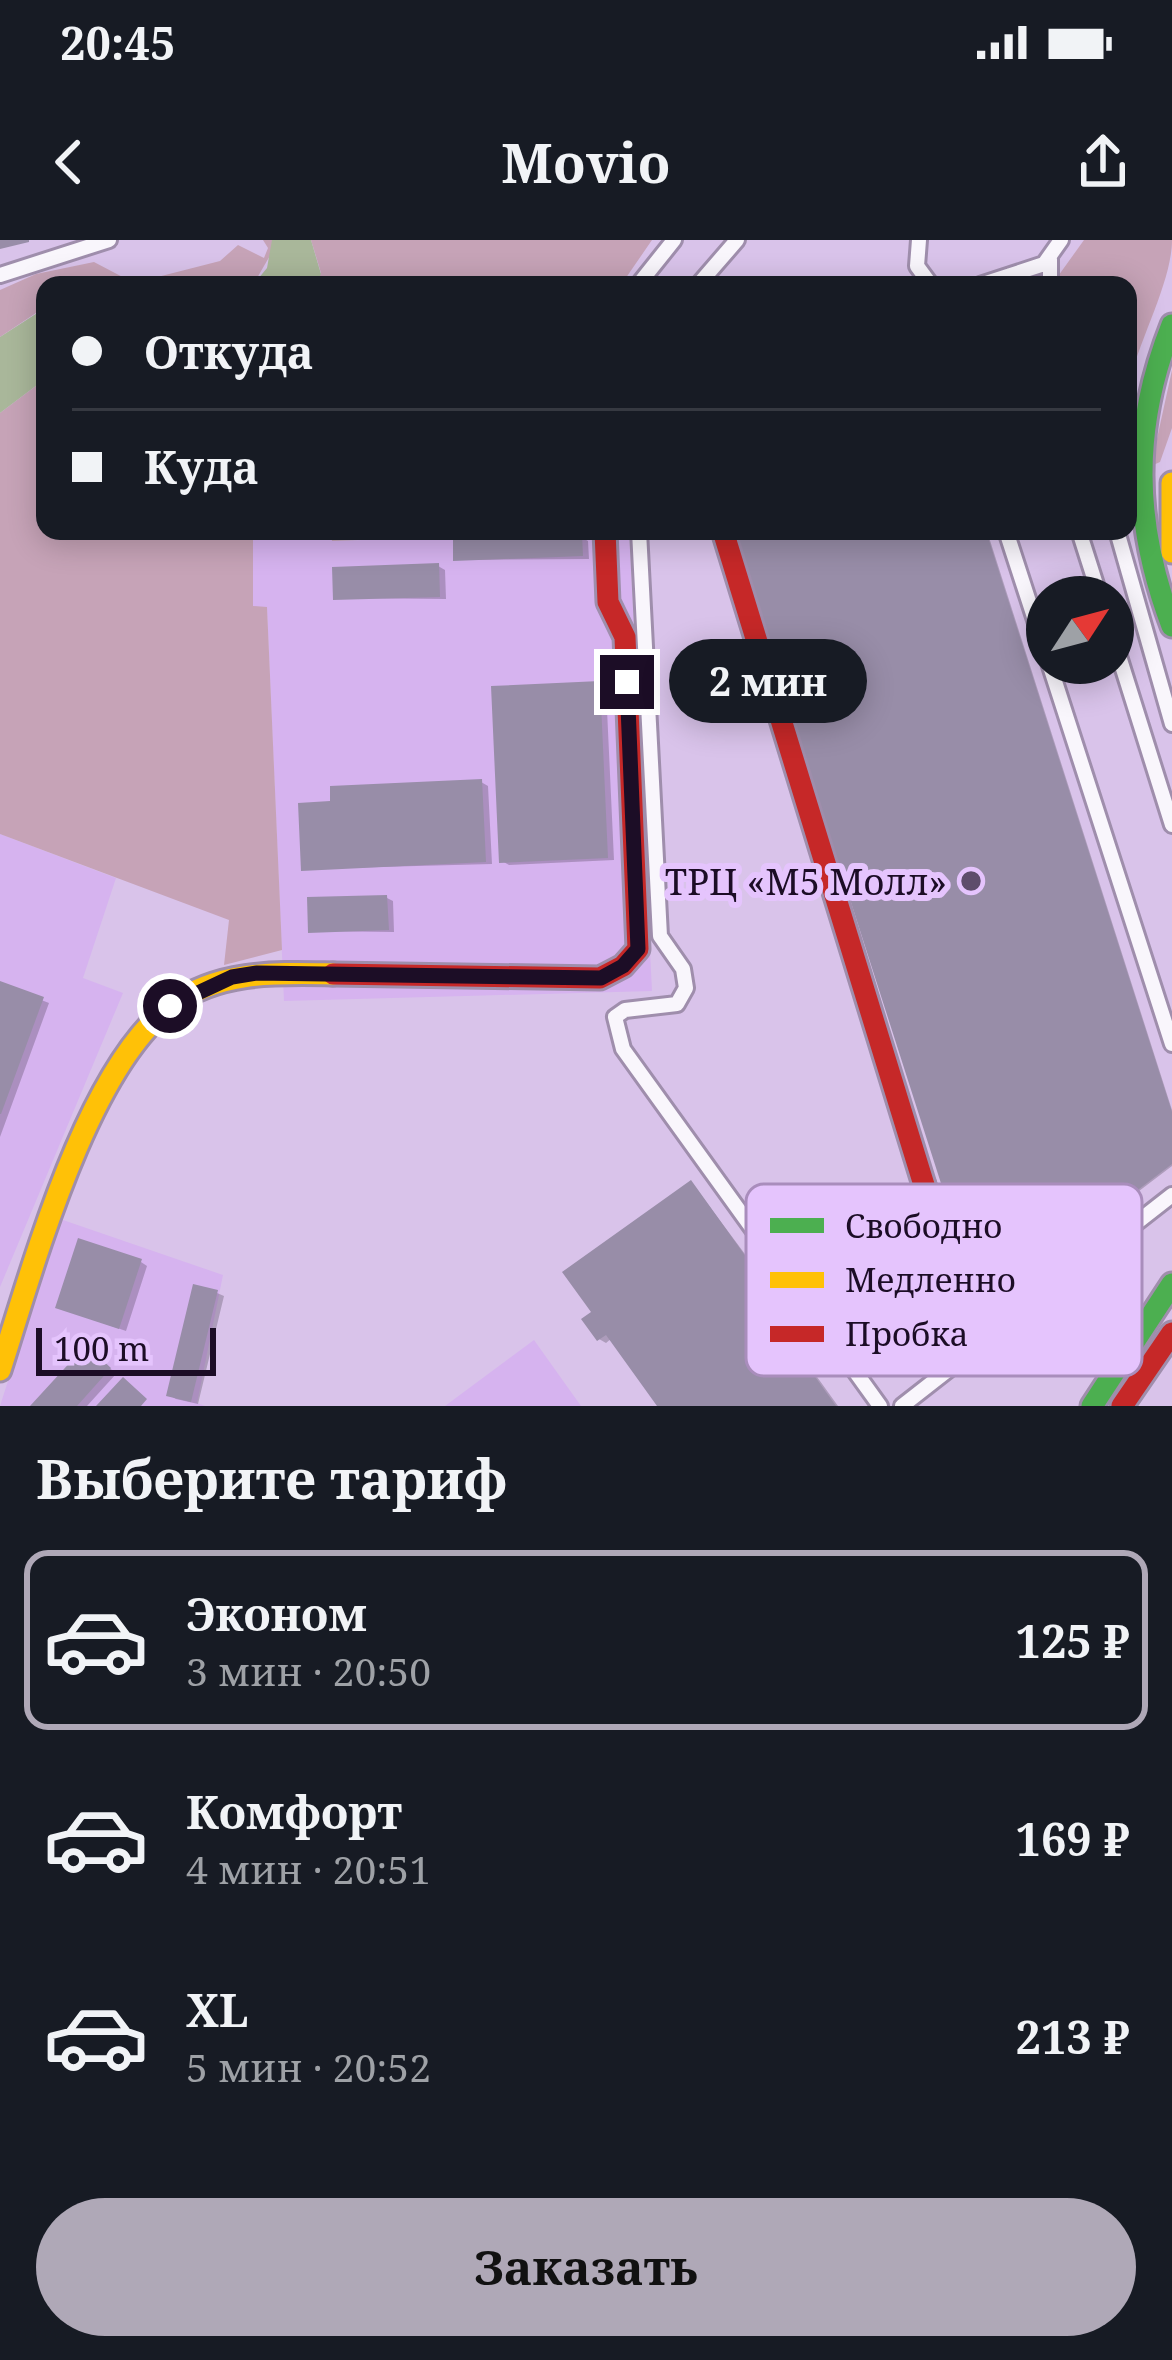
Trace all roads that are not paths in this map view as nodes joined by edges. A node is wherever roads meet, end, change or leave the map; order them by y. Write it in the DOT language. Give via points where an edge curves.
graph roads {
  1 [pos="109,240"];
  2 [pos="674,240"];
  3 [pos="737,240"];
  4 [pos="915,240"];
  5 [pos="1060,246"];
  6 [pos="0,275"];
  7 [pos="1010,275"];
  8 [pos="645,276"];
  9 [pos="706,276"];
  10 [pos="925,276"];
  11 [pos="1052,276"];
  12 [pos="1172,325"];
  13 [pos="1172,483"];
  14 [pos="605,540"];
  15 [pos="639,540"];
  16 [pos="726,540"];
  17 [pos="1009,540"];
  18 [pos="1082,540"];
  19 [pos="1120,540"];
  20 [pos="1172,552"];
  21 [pos="1093,576"];
  22 [pos="1026,592"];
  23 [pos="1172,626"];
  24 [pos="1056,684"];
  25 [pos="1128,684"];
  26 [pos="1172,724"];
  27 [pos="1172,825"];
  28 [pos="1172,1044"];
  29 [pos="924,1184"];
  30 [pos="1172,1195"];
  31 [pos="1142,1218"];
  32 [pos="746,1220"];
  33 [pos="1172,1283"];
  34 [pos="1142,1329"];
  35 [pos="1172,1333"];
  36 [pos="0,1370"];
  37 [pos="858,1376"];
  38 [pos="939,1376"];
  39 [pos="1112,1376"];
  40 [pos="880,1406"];
  41 [pos="902,1406"];
  42 [pos="1092,1406"];
  43 [pos="1122,1406"];
  1 -- 6 [label="street"];
  2 -- 8 [label="street"];
  3 -- 9 [label="street"];
  4 -- 10 [label="street"];
  5 -- 7 [label="street"];
  5 -- 11 [label="street"];
  12 -- 23 [label="main road" via="1149,392 1137,472 1145,546"];
  13 -- 20 [label="main road"];
  14 -- 36 [label="main road" via="608,602 625,637 638,949 601,978 257,973 170,1006 114,1082 38,1241"];
  15 -- 32 [label="street" via="660,936 686,988 668,1007 625,1010 614,1028"];
  16 -- 29 [label="main road"];
  17 -- 22 [label="street"];
  18 -- 21 [label="street"];
  19 -- 26 [label="street"];
  24 -- 28 [label="street"];
  25 -- 27 [label="street"];
  30 -- 31 [label="street"];
  33 -- 34 [label="main road"];
  35 -- 43 [label="main road"];
  37 -- 40 [label="street"];
  38 -- 41 [label="street"];
  39 -- 42 [label="main road"];
}
